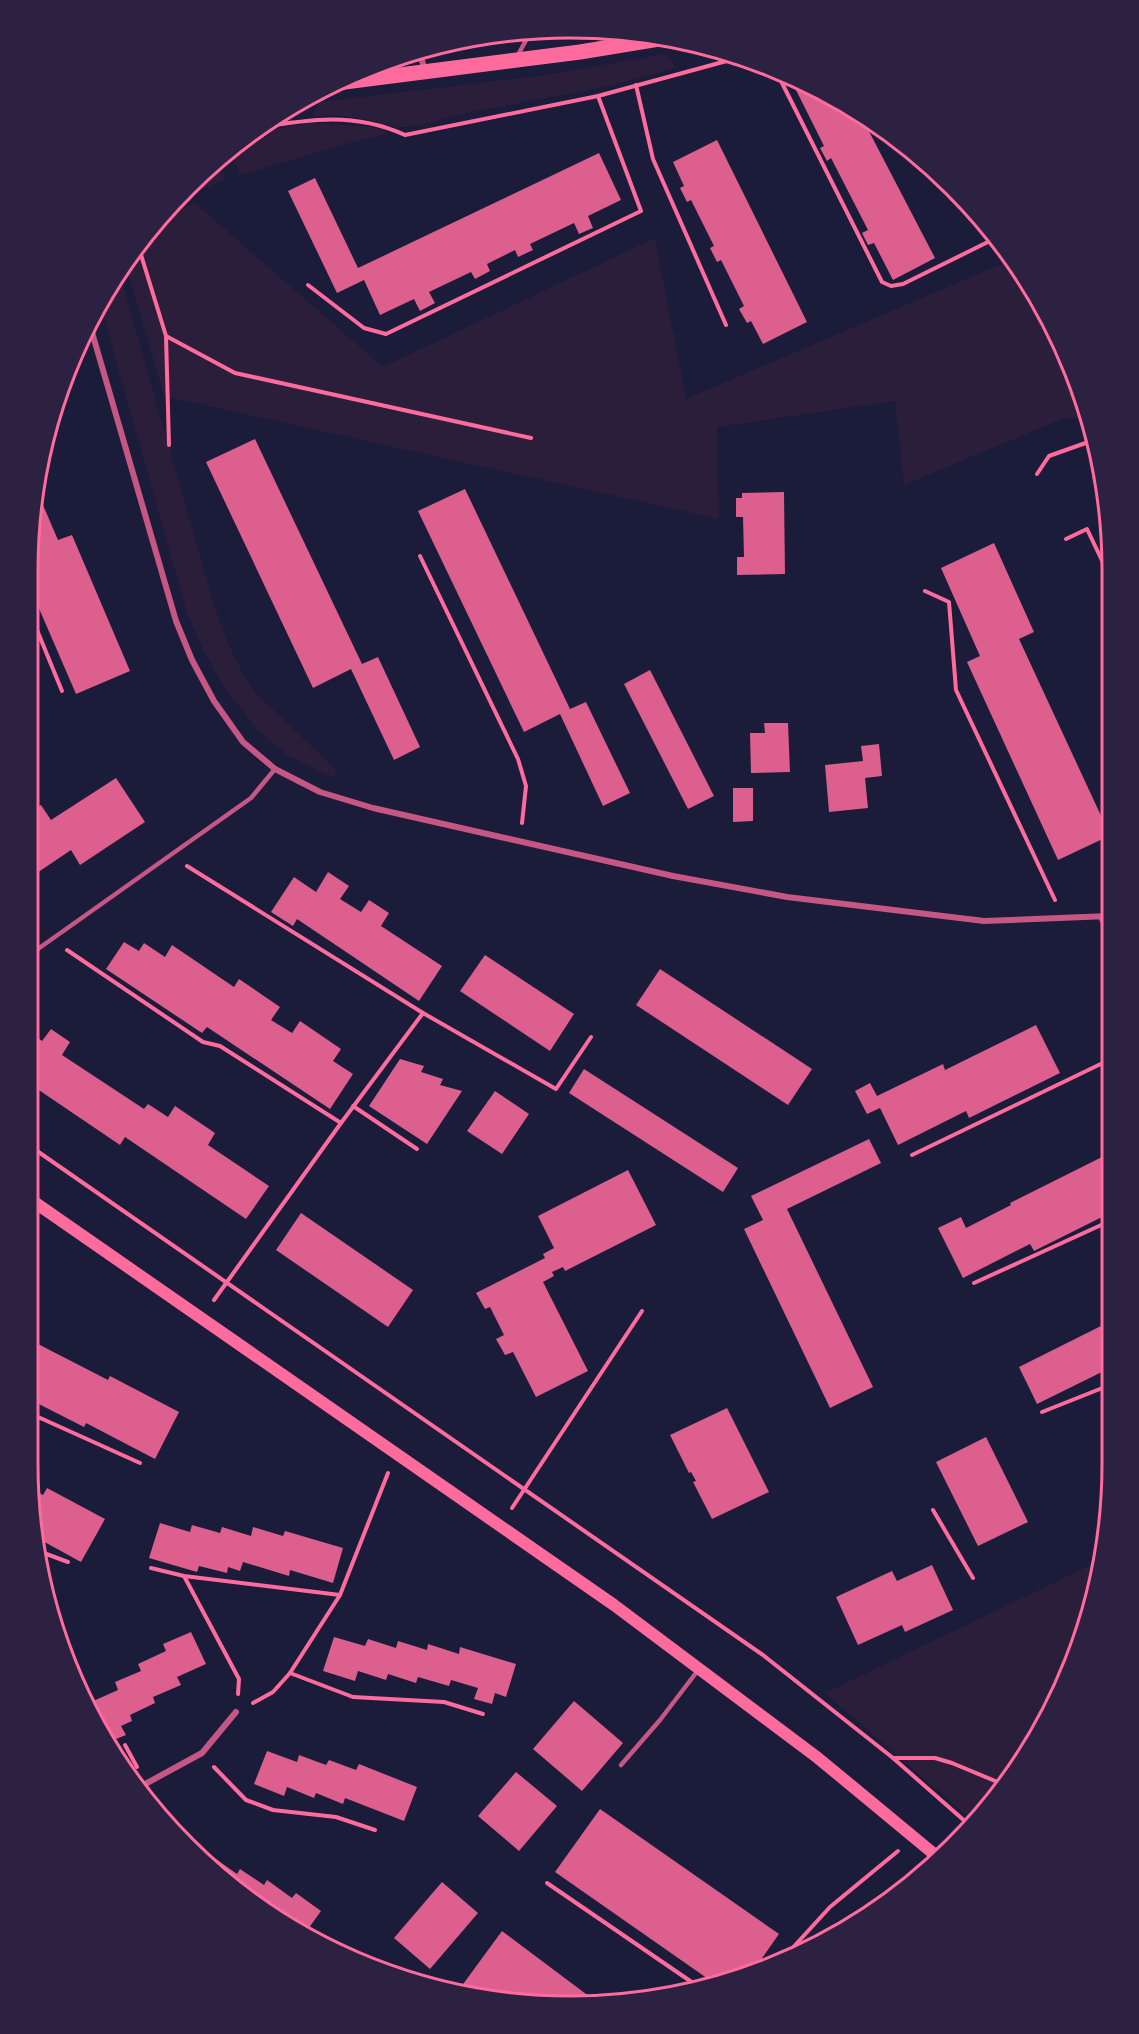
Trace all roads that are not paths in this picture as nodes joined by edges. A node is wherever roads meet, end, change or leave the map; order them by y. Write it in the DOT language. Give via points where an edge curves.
graph roads {
  1 [pos="526,40"];
  2 [pos="642,43"];
  3 [pos="422,59"];
  4 [pos="515,61"];
  5 [pos="425,72"];
  6 [pos="362,80"];
  7 [pos="92,333"];
  8 [pos="275,769"];
  9 [pos="1101,916"];
  10 [pos="38,949"];
  11 [pos="38,1205"];
  12 [pos="699,1669"];
  13 [pos="236,1712"];
  14 [pos="621,1765"];
  15 [pos="145,1785"];
  16 [pos="933,1853"];
  1 -- 4 [label="lane"];
  2 -- 4 [label="main road"];
  3 -- 5 [label="street"];
  4 -- 5 [label="main road"];
  5 -- 6 [label="main road"];
  7 -- 8 [label="street" via="176,621 192,660 243,742"];
  8 -- 9 [label="street" via="320,792 372,808 673,876 787,897 984,921"];
  8 -- 10 [label="lane" via="251,798"];
  11 -- 12 [label="main road" via="614,1605"];
  12 -- 14 [label="lane"];
  12 -- 16 [label="main road" via="818,1758"];
  13 -- 15 [label="street" via="202,1753"];
}
